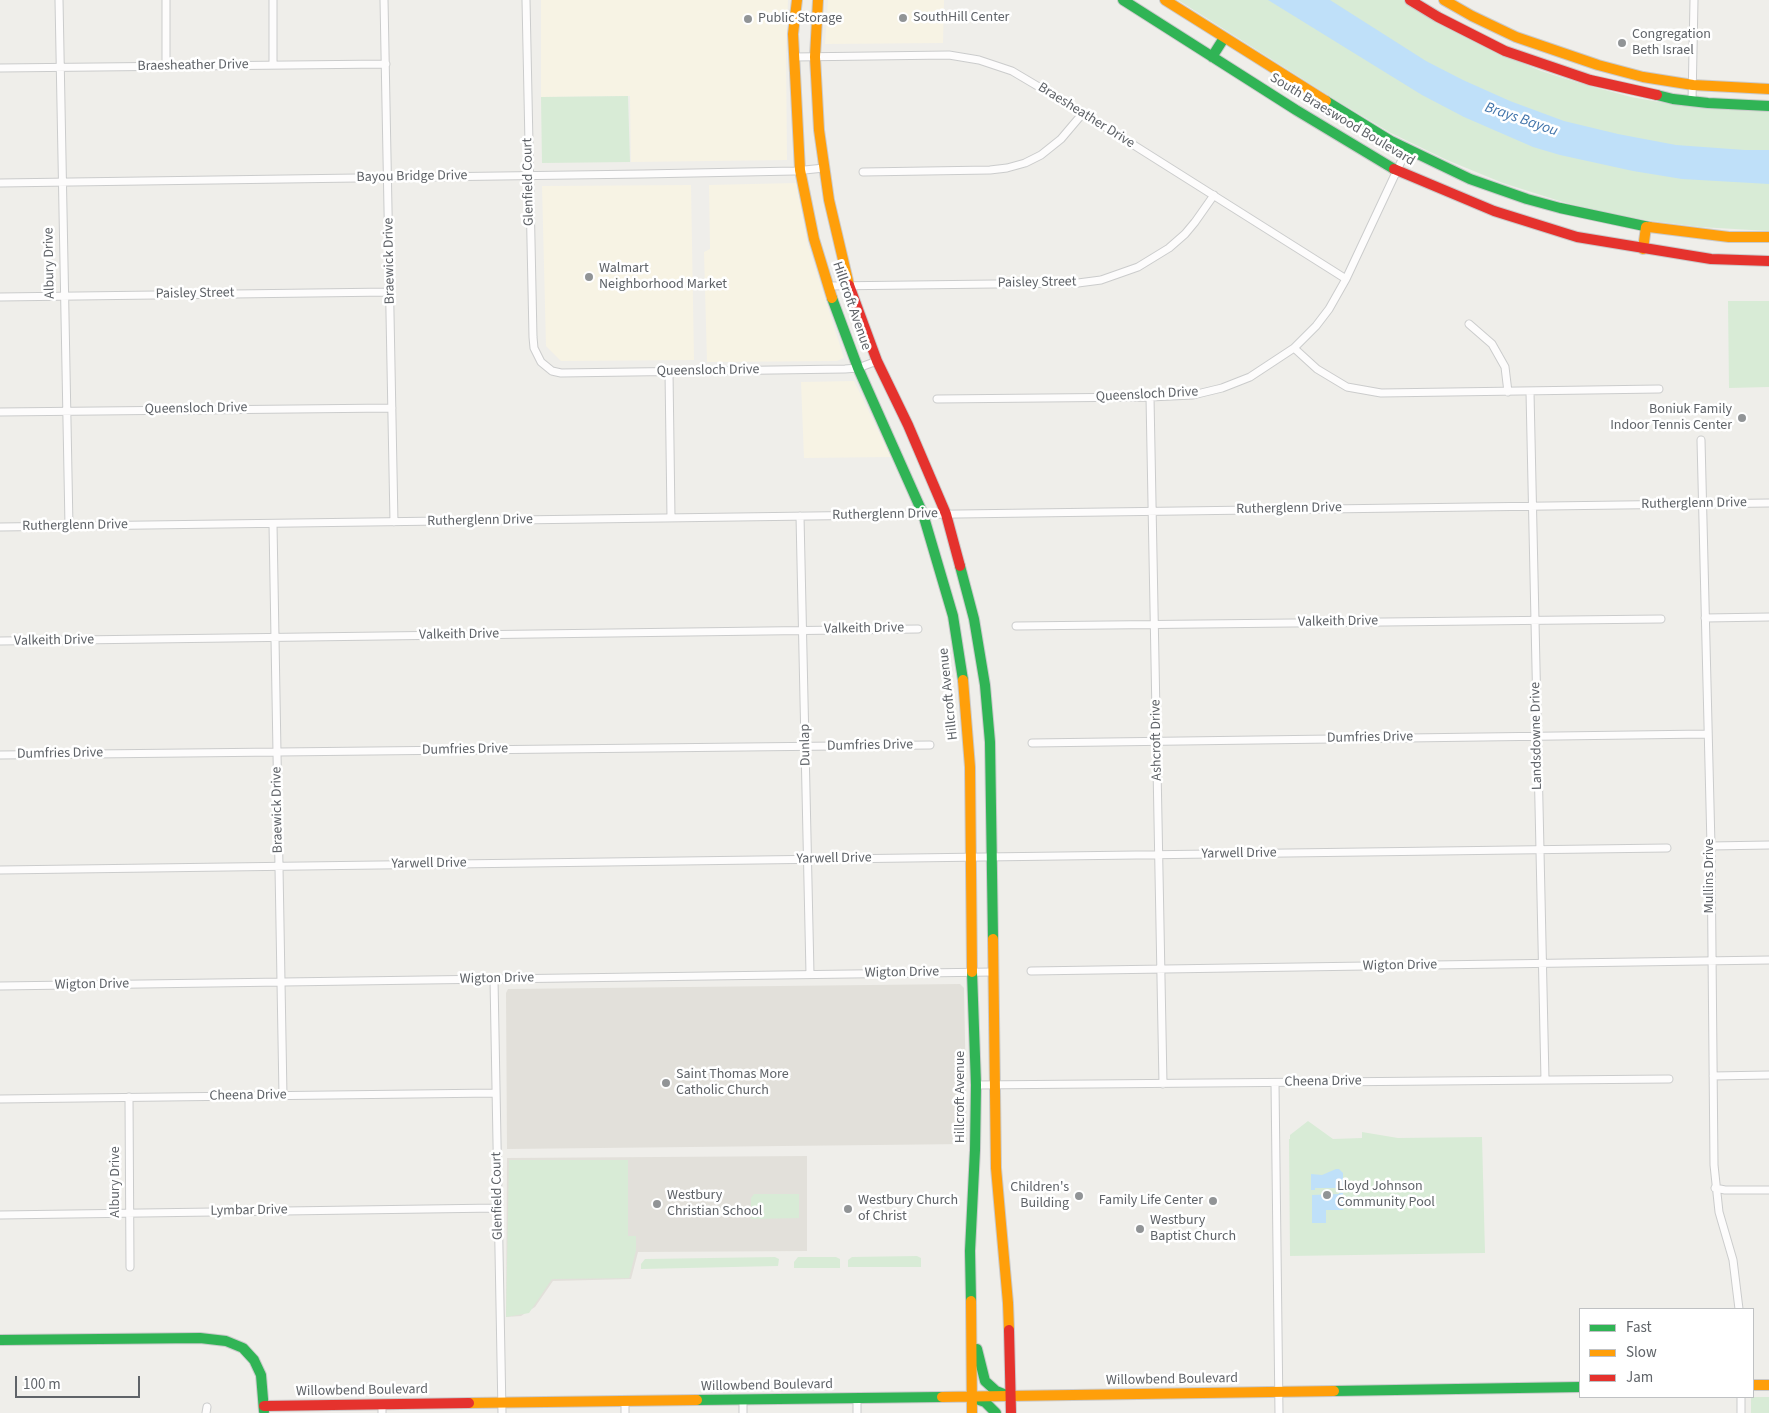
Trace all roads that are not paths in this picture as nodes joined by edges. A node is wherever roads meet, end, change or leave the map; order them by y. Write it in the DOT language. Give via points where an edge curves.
graph roads {
  1 [pos="59,0"];
  2 [pos="166,0"];
  3 [pos="274,0"];
  4 [pos="384,0"];
  5 [pos="526,0"];
  6 [pos="797,0"];
  7 [pos="1123,0"];
  8 [pos="1165,0"];
  9 [pos="1410,0"];
  10 [pos="1444,0"];
  11 [pos="1694,0"];
  12 [pos="817,2"];
  13 [pos="1224,38"];
  14 [pos="794,57"];
  15 [pos="815,57"];
  16 [pos="1212,57"];
  17 [pos="386,64"];
  18 [pos="273,65"];
  19 [pos="166,66"];
  20 [pos="0,68"];
  21 [pos="61,68"];
  22 [pos="1692,85"];
  23 [pos="1769,89"];
  24 [pos="1692,102"];
  25 [pos="1769,106"];
  26 [pos="1083,113"];
  27 [pos="1408,149"];
  28 [pos="824,168"];
  29 [pos="800,170"];
  30 [pos="1397,171"];
  31 [pos="863,172"];
  32 [pos="529,175"];
  33 [pos="388,177"];
  34 [pos="63,182"];
  35 [pos="0,183"];
  36 [pos="1214,196"];
  37 [pos="1646,227"];
  38 [pos="1769,237"];
  39 [pos="1643,249"];
  40 [pos="1769,261"];
  41 [pos="1346,279"];
  42 [pos="849,285"];
  43 [pos="828,286"];
  44 [pos="390,292"];
  45 [pos="64,296"];
  46 [pos="0,297"];
  47 [pos="1469,324"];
  48 [pos="1294,348"];
  49 [pos="877,361"];
  50 [pos="540,362"];
  51 [pos="858,368"];
  52 [pos="669,372"];
  53 [pos="1659,389"];
  54 [pos="1508,392"];
  55 [pos="1530,392"];
  56 [pos="1150,397"];
  57 [pos="937,399"];
  58 [pos="392,408"];
  59 [pos="68,411"];
  60 [pos="0,412"];
  61 [pos="1701,440"];
  62 [pos="1769,503"];
  63 [pos="1703,504"];
  64 [pos="1532,506"];
  65 [pos="1152,510"];
  66 [pos="923,514"];
  67 [pos="946,514"];
  68 [pos="800,516"];
  69 [pos="671,518"];
  70 [pos="394,522"];
  71 [pos="273,524"];
  72 [pos="70,526"];
  73 [pos="0,527"];
  74 [pos="1769,617"];
  75 [pos="1705,618"];
  76 [pos="1661,619"];
  77 [pos="1535,620"];
  78 [pos="1154,624"];
  79 [pos="1016,626"];
  80 [pos="918,629"];
  81 [pos="804,630"];
  82 [pos="275,638"];
  83 [pos="0,641"];
  84 [pos="1707,734"];
  85 [pos="1538,736"];
  86 [pos="1156,741"];
  87 [pos="1032,742"];
  88 [pos="930,745"];
  89 [pos="806,747"];
  90 [pos="277,752"];
  91 [pos="0,755"];
  92 [pos="1711,846"];
  93 [pos="1769,846"];
  94 [pos="1667,848"];
  95 [pos="1540,850"];
  96 [pos="1159,855"];
  97 [pos="971,857"];
  98 [pos="992,857"];
  99 [pos="807,859"];
  100 [pos="279,866"];
  101 [pos="0,870"];
  102 [pos="1769,960"];
  103 [pos="1711,961"];
  104 [pos="1543,965"];
  105 [pos="1161,969"];
  106 [pos="1031,971"];
  107 [pos="972,972"];
  108 [pos="993,972"];
  109 [pos="810,974"];
  110 [pos="494,979"];
  111 [pos="281,982"];
  112 [pos="0,986"];
  113 [pos="1769,1075"];
  114 [pos="1713,1076"];
  115 [pos="1669,1079"];
  116 [pos="1545,1080"];
  117 [pos="1275,1082"];
  118 [pos="1163,1084"];
  119 [pos="976,1085"];
  120 [pos="996,1085"];
  121 [pos="496,1093"];
  122 [pos="283,1096"];
  123 [pos="129,1097"];
  124 [pos="0,1099"];
  125 [pos="1715,1188"];
  126 [pos="1769,1190"];
  127 [pos="498,1208"];
  128 [pos="129,1213"];
  129 [pos="0,1215"];
  130 [pos="130,1267"];
  131 [pos="1739,1308"];
  132 [pos="970,1320"];
  133 [pos="0,1340"];
  134 [pos="1754,1385"];
  135 [pos="1769,1385"];
  136 [pos="1579,1387"];
  137 [pos="1279,1391"];
  138 [pos="972,1397"];
  139 [pos="1011,1397"];
  140 [pos="857,1398"];
  141 [pos="1741,1398"];
  142 [pos="743,1400"];
  143 [pos="625,1401"];
  144 [pos="502,1408"];
  145 [pos="382,1409"];
  146 [pos="264,1410"];
  147 [pos="625,1413"];
  148 [pos="743,1413"];
  149 [pos="857,1413"];
  150 [pos="972,1413"];
  151 [pos="996,1413"];
  152 [pos="1011,1413"];
  153 [pos="1279,1413"];
  154 [pos="1741,1413"];
  1 -- 21 [label="street, Albury Drive"];
  2 -- 19 [label="street"];
  3 -- 18 [label="street"];
  4 -- 17 [label="street, Braewick Drive"];
  5 -- 32 [label="street, Glenfield Court"];
  6 -- 14 [label="main road, Hillcroft Avenue"];
  7 -- 16 [label="main road, South Braeswood Boulevard"];
  8 -- 13 [label="main road, South Braeswood Boulevard"];
  9 -- 24 [label="main road" via="1472,35 1535,62 1631,91"];
  10 -- 22 [label="main road" via="1516,37 1559,53 1643,77"];
  11 -- 22 [label="street"];
  12 -- 15 [label="main road, Hillcroft Avenue"];
  13 -- 16 [label="main road"];
  13 -- 27 [label="main road, South Braeswood Boulevard"];
  14 -- 15 [label="street, Braesheather Drive"];
  14 -- 29 [label="main road, Hillcroft Avenue"];
  15 -- 26 [label="street, Braesheather Drive" via="964,57 1012,71"];
  15 -- 28 [label="main road, Hillcroft Avenue"];
  16 -- 30 [label="main road, South Braeswood Boulevard"];
  17 -- 18 [label="street, Braesheather Drive"];
  17 -- 33 [label="street, Braewick Drive"];
  18 -- 19 [label="street, Braesheather Drive"];
  19 -- 21 [label="street, Braesheather Drive"];
  20 -- 21 [label="street, Braesheather Drive"];
  21 -- 34 [label="street, Albury Drive"];
  22 -- 23 [label="main road"];
  22 -- 24 [label="street"];
  24 -- 25 [label="main road"];
  26 -- 31 [label="street" via="1046,151 1007,168"];
  26 -- 36 [label="street, Braesheather Drive"];
  27 -- 30 [label="street, Queensloch Drive"];
  27 -- 37 [label="main road, South Braeswood Boulevard" via="1470,178 1527,199"];
  28 -- 29 [label="street, Bayou Bridge Drive"];
  28 -- 42 [label="main road, Hillcroft Avenue"];
  29 -- 32 [label="street, Bayou Bridge Drive"];
  29 -- 43 [label="main road, Hillcroft Avenue" via="814,239"];
  30 -- 39 [label="main road, South Braeswood Boulevard" via="1535,225 1576,237"];
  30 -- 41 [label="street, Queensloch Drive"];
  32 -- 33 [label="street, Bayou Bridge Drive"];
  32 -- 50 [label="street, Glenfield Court" via="532,338"];
  33 -- 34 [label="street, Bayou Bridge Drive"];
  33 -- 44 [label="street, Braewick Drive"];
  34 -- 35 [label="street, Bayou Bridge Drive"];
  34 -- 45 [label="street, Albury Drive"];
  36 -- 41 [label="street, Braesheather Drive"];
  36 -- 42 [label="street, Paisley Street" via="1185,234 1169,248 1138,267 1101,280 1078,283"];
  37 -- 38 [label="main road, South Braeswood Boulevard" via="1729,237"];
  37 -- 39 [label="main road"];
  39 -- 40 [label="main road, South Braeswood Boulevard" via="1712,259"];
  41 -- 48 [label="street, Queensloch Drive" via="1329,309"];
  42 -- 43 [label="street, Paisley Street"];
  42 -- 49 [label="main road, Hillcroft Avenue"];
  43 -- 51 [label="main road, Hillcroft Avenue"];
  44 -- 45 [label="street, Paisley Street"];
  44 -- 58 [label="street, Braewick Drive"];
  45 -- 46 [label="street, Paisley Street"];
  45 -- 59 [label="street, Albury Drive"];
  47 -- 54 [label="street" via="1492,344 1505,367"];
  48 -- 54 [label="street" via="1318,369 1347,387 1381,394"];
  48 -- 56 [label="street, Queensloch Drive" via="1250,378 1222,388 1193,395"];
  49 -- 51 [label="street, Queensloch Drive"];
  49 -- 67 [label="main road, Hillcroft Avenue"];
  50 -- 52 [label="street, Queensloch Drive" via="561,373"];
  51 -- 52 [label="street, Queensloch Drive"];
  51 -- 66 [label="main road, Hillcroft Avenue"];
  52 -- 69 [label="street"];
  53 -- 55 [label="street"];
  54 -- 55 [label="street"];
  55 -- 64 [label="street, Landsdowne Drive"];
  56 -- 57 [label="street, Queensloch Drive"];
  56 -- 65 [label="street, Ashcroft Drive"];
  58 -- 59 [label="street, Queensloch Drive"];
  58 -- 70 [label="street, Braewick Drive"];
  59 -- 60 [label="street, Queensloch Drive"];
  59 -- 72 [label="street, Albury Drive"];
  61 -- 63 [label="street, Mullins Drive"];
  62 -- 63 [label="street, Rutherglenn Drive"];
  63 -- 64 [label="street, Rutherglenn Drive"];
  63 -- 75 [label="street, Mullins Drive"];
  64 -- 65 [label="street, Rutherglenn Drive"];
  64 -- 77 [label="street, Landsdowne Drive"];
  65 -- 67 [label="street, Rutherglenn Drive"];
  65 -- 78 [label="street, Ashcroft Drive"];
  66 -- 67 [label="street, Rutherglenn Drive"];
  66 -- 68 [label="street, Rutherglenn Drive"];
  66 -- 97 [label="main road, Hillcroft Avenue" via="953,616 961,659 969,757"];
  67 -- 98 [label="main road, Hillcroft Avenue" via="974,619 985,685 990,742"];
  68 -- 69 [label="street, Rutherglenn Drive"];
  68 -- 81 [label="street, Dunlap"];
  69 -- 70 [label="street, Rutherglenn Drive"];
  70 -- 71 [label="street, Rutherglenn Drive"];
  71 -- 72 [label="street, Rutherglenn Drive"];
  71 -- 82 [label="street, Braewick Drive"];
  72 -- 73 [label="street, Rutherglenn Drive"];
  74 -- 75 [label="street"];
  75 -- 84 [label="street, Mullins Drive"];
  76 -- 77 [label="street, Valkeith Drive"];
  77 -- 78 [label="street, Valkeith Drive"];
  77 -- 85 [label="street, Landsdowne Drive"];
  78 -- 79 [label="street, Valkeith Drive"];
  78 -- 86 [label="street, Ashcroft Drive"];
  80 -- 81 [label="street, Valkeith Drive"];
  81 -- 82 [label="street, Valkeith Drive"];
  81 -- 89 [label="street, Dunlap"];
  82 -- 83 [label="street, Valkeith Drive"];
  82 -- 90 [label="street, Braewick Drive"];
  84 -- 85 [label="street, Dumfries Drive"];
  84 -- 92 [label="street, Mullins Drive"];
  85 -- 86 [label="street, Dumfries Drive"];
  85 -- 95 [label="street, Landsdowne Drive"];
  86 -- 87 [label="street, Dumfries Drive"];
  86 -- 96 [label="street, Ashcroft Drive"];
  88 -- 89 [label="street, Dumfries Drive"];
  89 -- 90 [label="street, Dumfries Drive"];
  89 -- 99 [label="street, Dunlap"];
  90 -- 91 [label="street, Dumfries Drive"];
  90 -- 100 [label="street, Braewick Drive"];
  92 -- 93 [label="street"];
  92 -- 103 [label="street, Mullins Drive"];
  94 -- 95 [label="street, Yarwell Drive"];
  95 -- 96 [label="street, Yarwell Drive"];
  95 -- 104 [label="street, Landsdowne Drive"];
  96 -- 98 [label="street, Yarwell Drive"];
  96 -- 105 [label="street, Ashcroft Drive"];
  97 -- 98 [label="street, Yarwell Drive"];
  97 -- 99 [label="street, Yarwell Drive"];
  97 -- 107 [label="main road, Hillcroft Avenue"];
  98 -- 108 [label="main road, Hillcroft Avenue"];
  99 -- 100 [label="street, Yarwell Drive"];
  99 -- 109 [label="street, Dunlap"];
  100 -- 101 [label="street, Yarwell Drive"];
  100 -- 111 [label="street, Braewick Drive"];
  102 -- 103 [label="street, Wigton Drive"];
  103 -- 104 [label="street, Wigton Drive"];
  103 -- 114 [label="street, Mullins Drive"];
  104 -- 105 [label="street, Wigton Drive"];
  104 -- 116 [label="street, Landsdowne Drive"];
  105 -- 106 [label="street, Wigton Drive"];
  105 -- 118 [label="street, Ashcroft Drive"];
  107 -- 108 [label="street, Wigton Drive"];
  107 -- 109 [label="street, Wigton Drive"];
  107 -- 119 [label="main road, Hillcroft Avenue"];
  108 -- 120 [label="main road, Hillcroft Avenue"];
  109 -- 110 [label="street, Wigton Drive"];
  110 -- 111 [label="street, Wigton Drive"];
  110 -- 121 [label="street, Glenfield Court"];
  111 -- 112 [label="street, Wigton Drive"];
  111 -- 122 [label="street, Braewick Drive"];
  113 -- 114 [label="street"];
  114 -- 125 [label="street, Mullins Drive"];
  115 -- 116 [label="street, Cheena Drive"];
  116 -- 117 [label="street, Cheena Drive"];
  117 -- 118 [label="street, Cheena Drive"];
  117 -- 137 [label="street"];
  118 -- 120 [label="street, Cheena Drive"];
  119 -- 120 [label="street, Cheena Drive"];
  119 -- 132 [label="main road, Hillcroft Avenue"];
  120 -- 139 [label="main road, Hillcroft Avenue" via="996,1168 1008,1304"];
  121 -- 122 [label="street, Cheena Drive"];
  121 -- 127 [label="street, Glenfield Court"];
  122 -- 123 [label="street, Cheena Drive"];
  123 -- 124 [label="street, Cheena Drive"];
  123 -- 128 [label="street, Albury Drive"];
  125 -- 126 [label="street"];
  125 -- 131 [label="street, Mullins Drive" via="1718,1212 1733,1260"];
  127 -- 128 [label="street, Lymbar Drive"];
  127 -- 144 [label="street, Glenfield Court"];
  128 -- 129 [label="street, Lymbar Drive"];
  128 -- 130 [label="street, Albury Drive"];
  132 -- 138 [label="main road, Hillcroft Avenue"];
  132 -- 139 [label="main road" via="985,1381 996,1391"];
  133 -- 146 [label="main road, Willowbend Boulevard" via="200,1338 226,1341 243,1348 254,1360 261,1375"];
  134 -- 135 [label="main road"];
  136 -- 137 [label="main road, Willowbend Boulevard"];
  137 -- 139 [label="main road, Willowbend Boulevard"];
  137 -- 153 [label="street"];
  138 -- 139 [label="main road, Willowbend Boulevard"];
  138 -- 140 [label="main road, Willowbend Boulevard"];
  138 -- 150 [label="main road, Hillcroft Avenue"];
  138 -- 151 [label="main road" via="985,1402"];
  139 -- 152 [label="main road, Hillcroft Avenue"];
  140 -- 142 [label="main road, Willowbend Boulevard"];
  140 -- 149 [label="street"];
  141 -- 154 [label="street"];
  142 -- 143 [label="main road, Willowbend Boulevard"];
  142 -- 148 [label="street"];
  143 -- 144 [label="main road, Willowbend Boulevard"];
  143 -- 147 [label="street"];
  144 -- 145 [label="main road, Willowbend Boulevard"];
  145 -- 146 [label="main road, Willowbend Boulevard"];
}
